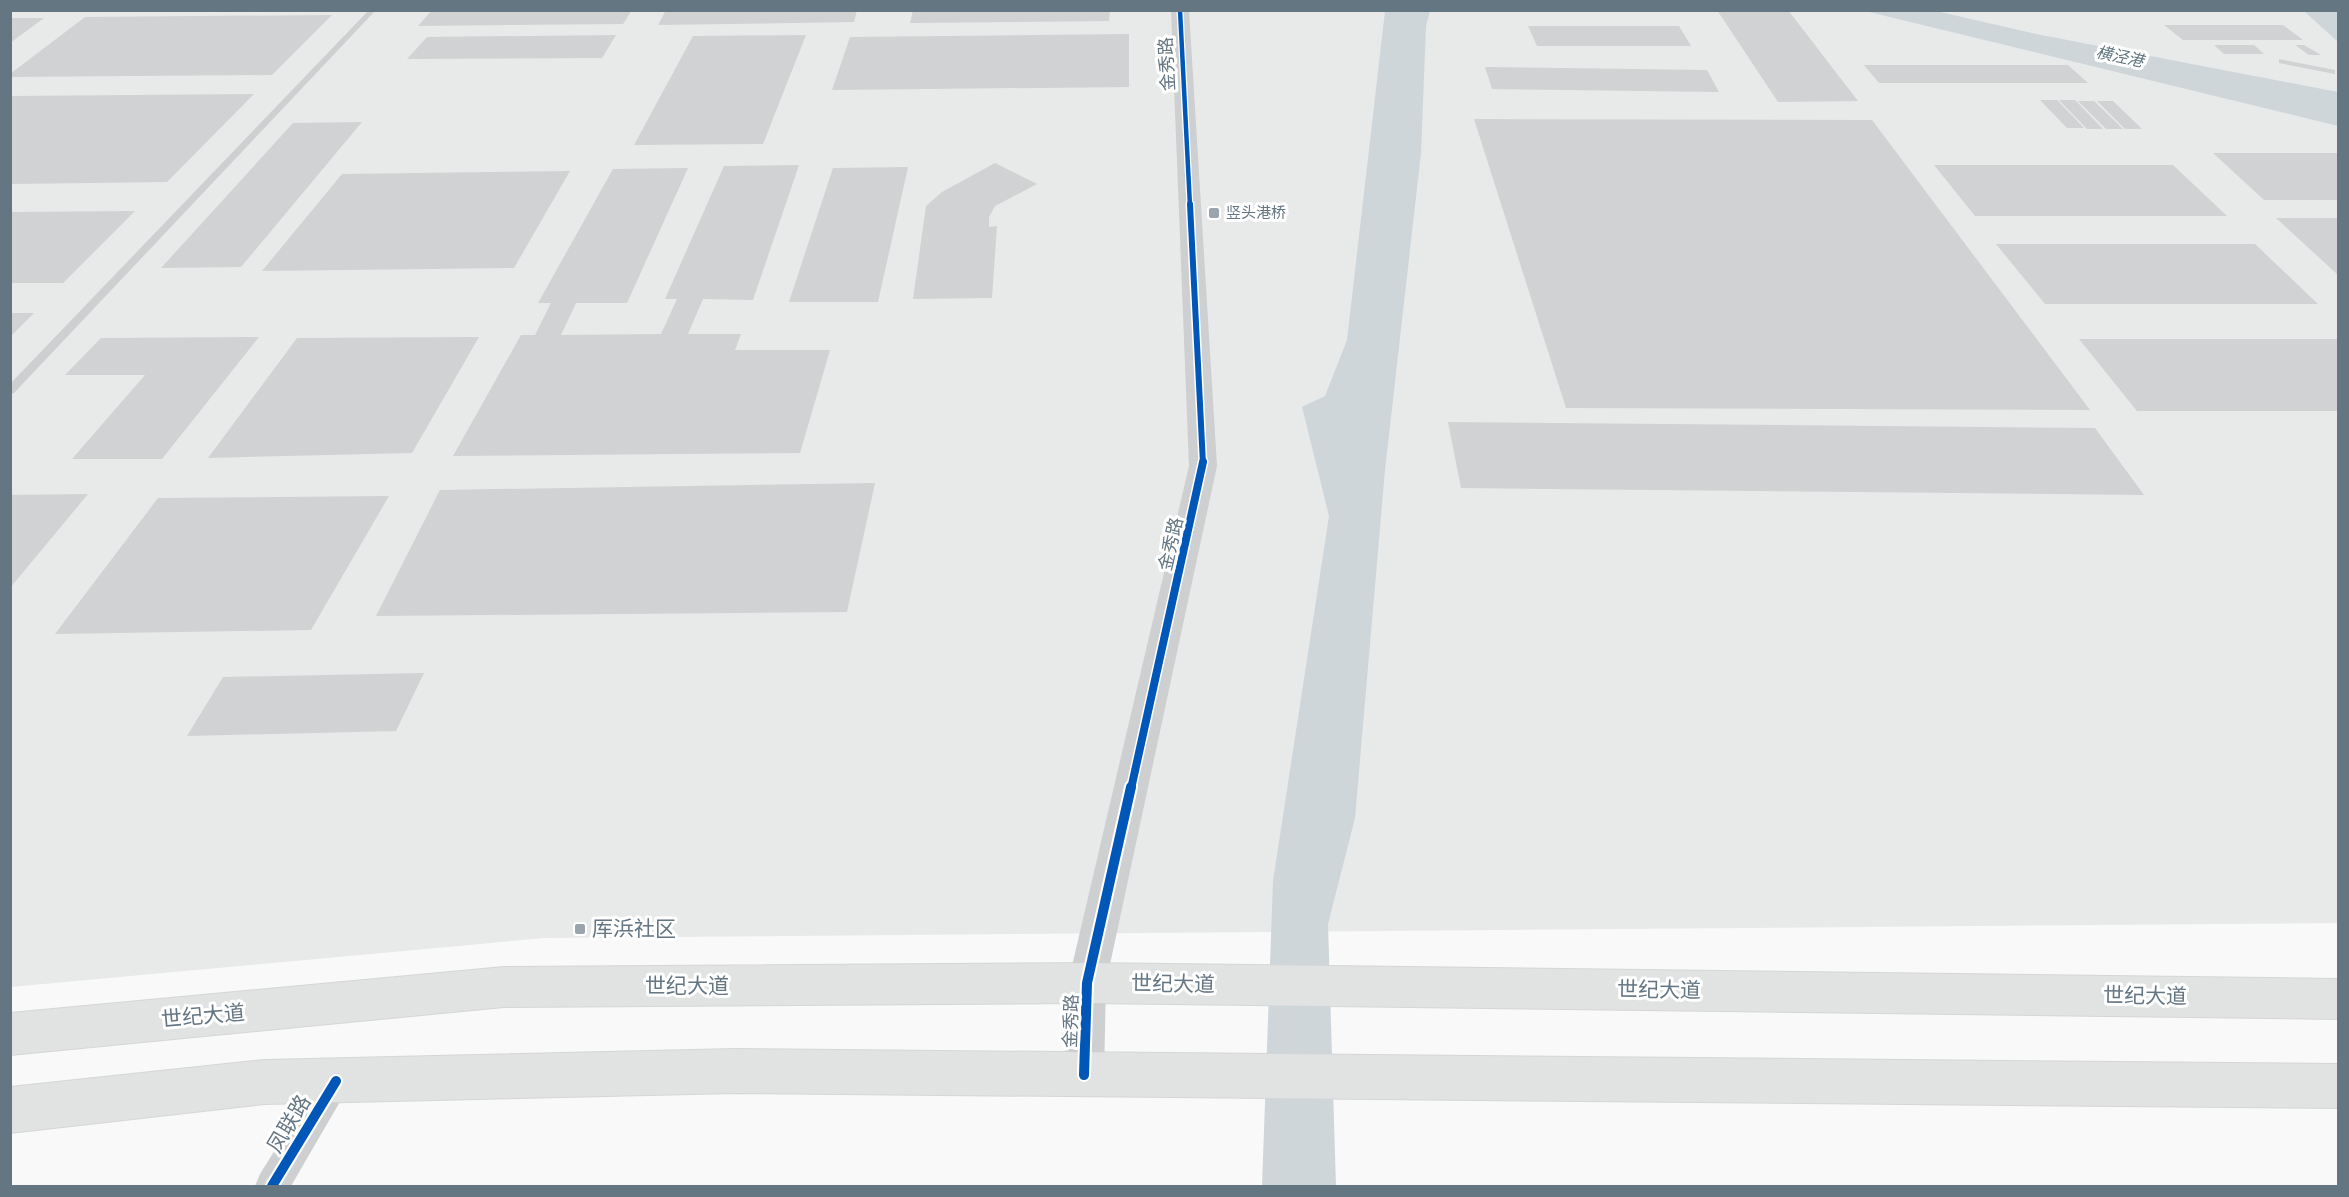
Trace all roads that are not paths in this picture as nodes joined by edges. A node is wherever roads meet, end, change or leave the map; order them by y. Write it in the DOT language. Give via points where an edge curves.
graph roads {
  1 [pos="373,10"];
  2 [pos="1180,10"];
  3 [pos="10,391"];
  4 [pos="1087,983"];
  5 [pos="2338,999"];
  6 [pos="10,1034"];
  7 [pos="1084,1075"];
  8 [pos="336,1081"];
  9 [pos="2338,1086"];
  10 [pos="10,1110"];
  11 [pos="272,1186"];
  1 -- 3 [label="lane"];
  2 -- 4 [label="street, 金秀路" via="1203,466"];
  4 -- 5 [label="main road, 世纪大道"];
  4 -- 6 [label="main road, 世纪大道" via="504,987"];
  4 -- 7 [label="street, 金秀路"];
  7 -- 8 [label="main road" via="736,1071"];
  7 -- 9 [label="main road"];
  8 -- 10 [label="main road" via="264,1082"];
  8 -- 11 [label="street, 凤联路"];
}
